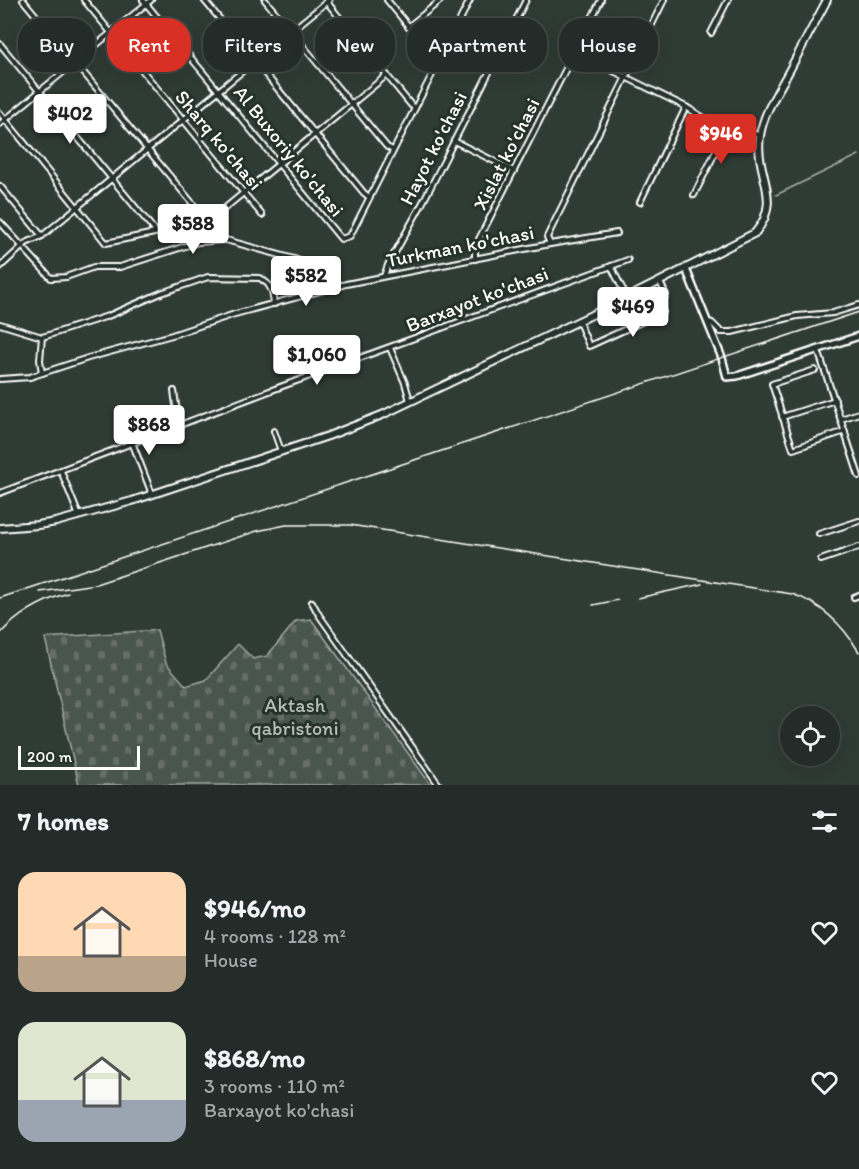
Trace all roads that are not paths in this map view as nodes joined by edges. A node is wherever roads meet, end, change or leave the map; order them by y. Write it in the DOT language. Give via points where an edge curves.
graph roads {
  1 [pos="23,0"];
  2 [pos="84,0"];
  3 [pos="151,0"];
  4 [pos="204,0"];
  5 [pos="265,0"];
  6 [pos="327,0"];
  7 [pos="387,0"];
  8 [pos="441,0"];
  9 [pos="470,0"];
  10 [pos="526,0"];
  11 [pos="601,0"];
  12 [pos="664,0"];
  13 [pos="728,0"];
  14 [pos="827,0"];
  15 [pos="145,2"];
  16 [pos="38,18"];
  17 [pos="127,18"];
  18 [pos="219,18"];
  19 [pos="280,18"];
  20 [pos="419,18"];
  21 [pos="461,18"];
  22 [pos="592,18"];
  23 [pos="303,21"];
  24 [pos="407,26"];
  25 [pos="107,28"];
  26 [pos="711,33"];
  27 [pos="107,36"];
  28 [pos="0,44"];
  29 [pos="95,46"];
  30 [pos="303,46"];
  31 [pos="63,72"];
  32 [pos="83,72"];
  33 [pos="143,72"];
  34 [pos="241,72"];
  35 [pos="265,72"];
  36 [pos="433,72"];
  37 [pos="565,72"];
  38 [pos="618,72"];
  39 [pos="387,75"];
  40 [pos="626,76"];
  41 [pos="40,91"];
  42 [pos="220,91"];
  43 [pos="351,104"];
  44 [pos="686,107"];
  45 [pos="415,108"];
  46 [pos="0,113"];
  47 [pos="5,120"];
  48 [pos="183,120"];
  49 [pos="0,124"];
  50 [pos="728,127"];
  51 [pos="315,134"];
  52 [pos="760,136"];
  53 [pos="454,141"];
  54 [pos="148,149"];
  55 [pos="393,150"];
  56 [pos="280,164"];
  57 [pos="514,171"];
  58 [pos="111,179"];
  59 [pos="0,186"];
  60 [pos="244,193"];
  61 [pos="694,195"];
  62 [pos="369,196"];
  63 [pos="640,202"];
  64 [pos="77,207"];
  65 [pos="262,215"];
  66 [pos="0,222"];
  67 [pos="208,222"];
  68 [pos="156,232"];
  69 [pos="617,233"];
  70 [pos="42,236"];
  71 [pos="550,244"];
  72 [pos="22,247"];
  73 [pos="475,259"];
  74 [pos="628,260"];
  75 [pos="611,266"];
  76 [pos="0,267"];
  77 [pos="686,269"];
  78 [pos="384,277"];
  79 [pos="660,282"];
  80 [pos="340,286"];
  81 [pos="627,298"];
  82 [pos="274,304"];
  83 [pos="859,304"];
  84 [pos="578,321"];
  85 [pos="708,322"];
  86 [pos="0,324"];
  87 [pos="859,336"];
  88 [pos="42,337"];
  89 [pos="390,348"];
  90 [pos="818,350"];
  91 [pos="815,369"];
  92 [pos="42,373"];
  93 [pos="0,379"];
  94 [pos="174,391"];
  95 [pos="835,400"];
  96 [pos="410,401"];
  97 [pos="859,413"];
  98 [pos="782,417"];
  99 [pos="841,419"];
  100 [pos="125,424"];
  101 [pos="179,426"];
  102 [pos="274,431"];
  103 [pos="845,431"];
  104 [pos="133,444"];
  105 [pos="281,451"];
  106 [pos="62,471"];
  107 [pos="859,476"];
  108 [pos="0,493"];
  109 [pos="152,494"];
  110 [pos="79,516"];
  111 [pos="859,521"];
  112 [pos="0,528"];
  113 [pos="819,534"];
  114 [pos="859,547"];
  115 [pos="820,560"];
  116 [pos="312,602"];
  117 [pos="439,785"];
  1 -- 16 [label="street"];
  2 -- 25 [label="street, Sharq ko'chasi"];
  3 -- 15 [label="street"];
  4 -- 18 [label="street"];
  5 -- 19 [label="street"];
  6 -- 23 [label="street"];
  6 -- 39 [label="street"];
  7 -- 24 [label="street"];
  8 -- 20 [label="street"];
  9 -- 21 [label="street"];
  10 -- 53 [label="street, Hayot ko'chasi"];
  11 -- 22 [label="street, Xislat ko'chasi"];
  12 -- 40 [label="street"];
  13 -- 26 [label="street"];
  14 -- 52 [label="main road" via="772,102"];
  15 -- 17 [label="street"];
  15 -- 42 [label="street, Al Buxoriy ko'chasi"];
  27 -- 29 [label="street"];
  28 -- 41 [label="street"];
  30 -- 43 [label="street"];
  31 -- 41 [label="street"];
  32 -- 54 [label="street"];
  33 -- 48 [label="street, Sharq ko'chasi"];
  34 -- 42 [label="street"];
  35 -- 51 [label="street"];
  36 -- 45 [label="street"];
  37 -- 57 [label="street, Xislat ko'chasi"];
  38 -- 40 [label="street"];
  39 -- 43 [label="street"];
  39 -- 45 [label="street"];
  40 -- 44 [label="street"];
  40 -- 71 [label="street" via="548,237"];
  41 -- 47 [label="street"];
  41 -- 58 [label="street"];
  42 -- 48 [label="street"];
  42 -- 56 [label="street, Al Buxoriy ko'chasi"];
  43 -- 51 [label="street"];
  43 -- 55 [label="street"];
  44 -- 50 [label="street" via="717,126"];
  44 -- 63 [label="street"];
  45 -- 55 [label="street"];
  46 -- 47 [label="street"];
  47 -- 49 [label="street"];
  47 -- 64 [label="street"];
  48 -- 54 [label="street"];
  48 -- 60 [label="street, Sharq ko'chasi"];
  50 -- 52 [label="street"];
  50 -- 61 [label="street"];
  51 -- 56 [label="street"];
  51 -- 62 [label="street"];
  52 -- 77 [label="main road" via="769,205 765,221 755,233"];
  53 -- 57 [label="street"];
  53 -- 78 [label="street, Hayot ko'chasi"];
  54 -- 58 [label="street"];
  54 -- 67 [label="street"];
  55 -- 62 [label="street"];
  56 -- 60 [label="street"];
  56 -- 62 [label="street, Al Buxoriy ko'chasi" via="341,238 350,236"];
  57 -- 73 [label="street, Xislat ko'chasi" via="478,241"];
  58 -- 64 [label="street"];
  58 -- 68 [label="street"];
  59 -- 70 [label="street"];
  60 -- 65 [label="street, Sharq ko'chasi"];
  60 -- 67 [label="street"];
  64 -- 68 [label="street" via="106,243"];
  64 -- 70 [label="street"];
  66 -- 72 [label="street"];
  67 -- 68 [label="street"];
  69 -- 71 [label="street, Turkman ko'chasi"];
  70 -- 72 [label="street"];
  71 -- 73 [label="street, Turkman ko'chasi"];
  72 -- 76 [label="street"];
  72 -- 80 [label="street" via="51,278 94,267 120,267 198,242 226,240 305,262"];
  73 -- 78 [label="street, Turkman ko'chasi"];
  74 -- 75 [label="street, Barxayot ko'chasi"];
  75 -- 81 [label="street"];
  75 -- 89 [label="street, Barxayot ko'chasi"];
  77 -- 79 [label="main road"];
  77 -- 85 [label="street"];
  78 -- 80 [label="street, Turkman ko'chasi"];
  79 -- 81 [label="main road"];
  79 -- 84 [label="street" via="666,295 659,303 663,312 589,346"];
  80 -- 82 [label="street, Turkman ko'chasi"];
  81 -- 84 [label="main road"];
  82 -- 88 [label="street" via="272,291 260,278 208,277"];
  82 -- 92 [label="street, Turkman ko'chasi"];
  83 -- 85 [label="street" via="826,315 790,318 732,332 721,332"];
  84 -- 96 [label="main road"];
  85 -- 90 [label="street" via="727,377"];
  86 -- 88 [label="street"];
  87 -- 90 [label="street"];
  88 -- 92 [label="street"];
  89 -- 96 [label="street"];
  89 -- 101 [label="street, Barxayot ko'chasi"];
  90 -- 95 [label="street"];
  91 -- 98 [label="street" via="771,384"];
  92 -- 93 [label="street, Turkman ko'chasi"];
  94 -- 101 [label="street"];
  95 -- 98 [label="street"];
  95 -- 99 [label="street"];
  96 -- 105 [label="main road"];
  97 -- 99 [label="street"];
  98 -- 103 [label="street" via="793,449"];
  99 -- 103 [label="street"];
  100 -- 104 [label="street"];
  101 -- 104 [label="street, Barxayot ko'chasi"];
  102 -- 105 [label="street"];
  103 -- 107 [label="street"];
  104 -- 106 [label="street, Barxayot ko'chasi"];
  104 -- 109 [label="street"];
  105 -- 109 [label="main road"];
  106 -- 108 [label="street, Barxayot ko'chasi"];
  106 -- 110 [label="street"];
  109 -- 110 [label="main road"];
  110 -- 112 [label="main road"];
  111 -- 113 [label="street"];
  114 -- 115 [label="street"];
  116 -- 117 [label="street"];
}
